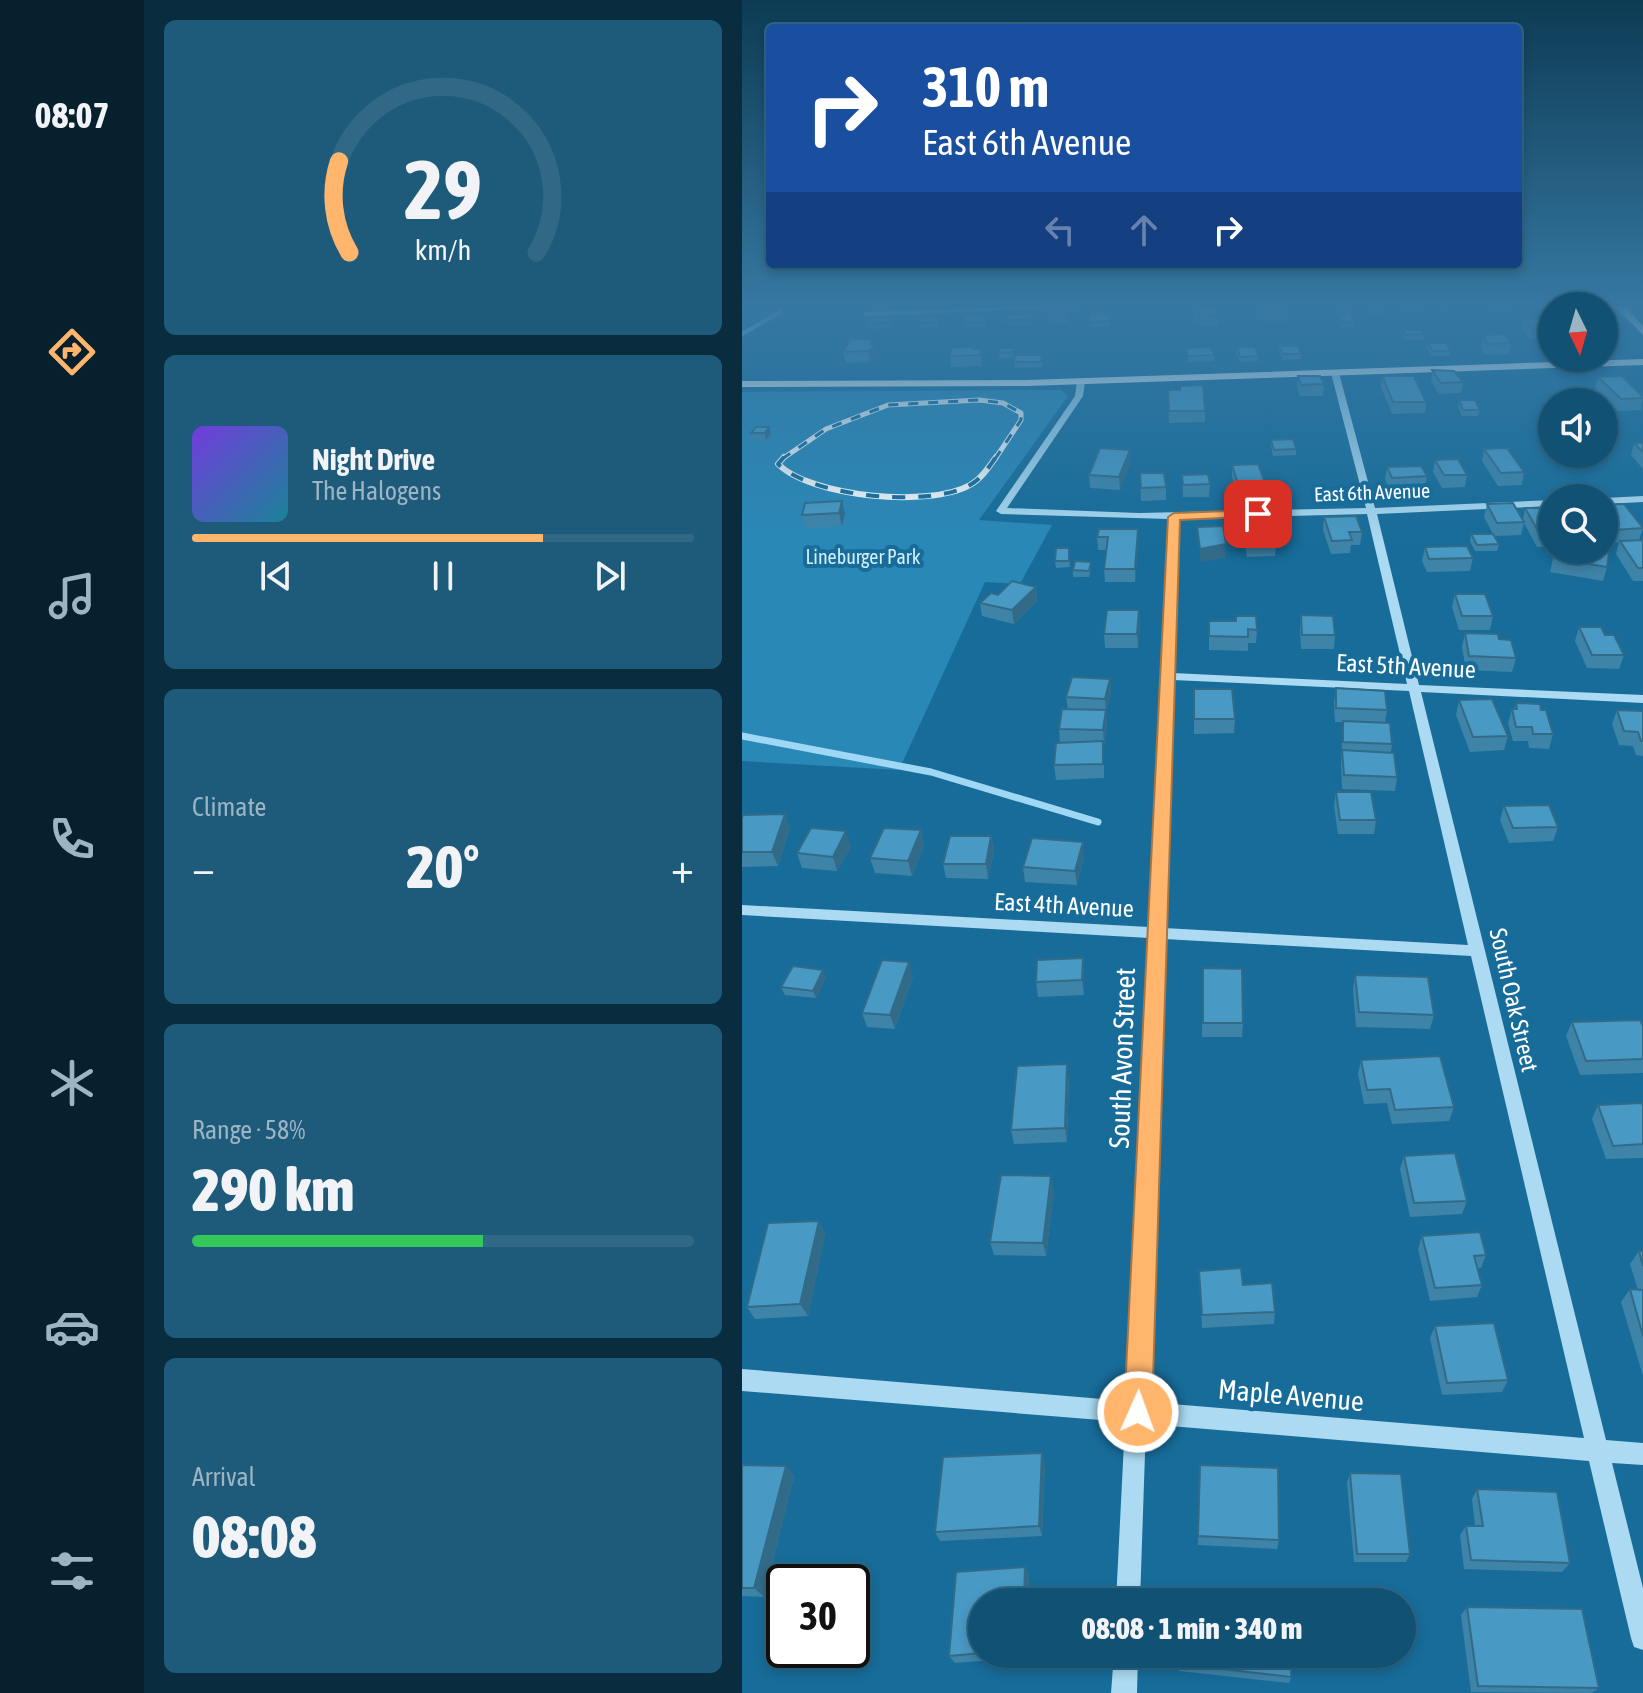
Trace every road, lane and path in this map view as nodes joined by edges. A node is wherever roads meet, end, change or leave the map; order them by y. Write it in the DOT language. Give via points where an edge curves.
graph roads {
  1 [pos="1081,385"];
  2 [pos="1338,385"];
  3 [pos="1643,499"];
  4 [pos="1618,500"];
  5 [pos="1538,504"];
  6 [pos="1371,510"];
  7 [pos="1174,517"];
  8 [pos="1167,676"];
  9 [pos="1413,689"];
  10 [pos="1643,699"];
  11 [pos="742,910"];
  12 [pos="1158,934"];
  13 [pos="1478,951"];
  14 [pos="742,1380"];
  15 [pos="1138,1412"];
  16 [pos="1596,1450"];
  17 [pos="1643,1454"];
  18 [pos="1129,1588"];
  19 [pos="1643,1638"];
  20 [pos="1125,1668"];
  21 [pos="1124,1693"];
  1 -- 7 [label="street, East 6th Avenue" via="1079,396 1001,511"];
  2 -- 6 [label="street, South Oak Street"];
  3 -- 4 [label="street"];
  5 -- 6 [label="street, East 6th Avenue"];
  6 -- 7 [label="street, East 6th Avenue"];
  6 -- 9 [label="street, South Oak Street"];
  7 -- 8 [label="street, South Avon Street"];
  8 -- 9 [label="street, East 5th Avenue"];
  8 -- 12 [label="street, South Avon Street"];
  9 -- 10 [label="street, East 5th Avenue"];
  9 -- 13 [label="street, South Oak Street"];
  11 -- 12 [label="street, East 4th Avenue"];
  12 -- 13 [label="street, East 4th Avenue"];
  12 -- 15 [label="street, South Avon Street"];
  13 -- 16 [label="street, South Oak Street"];
  14 -- 15 [label="street, Maple Avenue"];
  15 -- 16 [label="street, Maple Avenue"];
  15 -- 18 [label="street, South Avon Street"];
  16 -- 17 [label="street, Maple Avenue"];
  16 -- 19 [label="street, South Oak Street"];
  20 -- 21 [label="street"];
}
